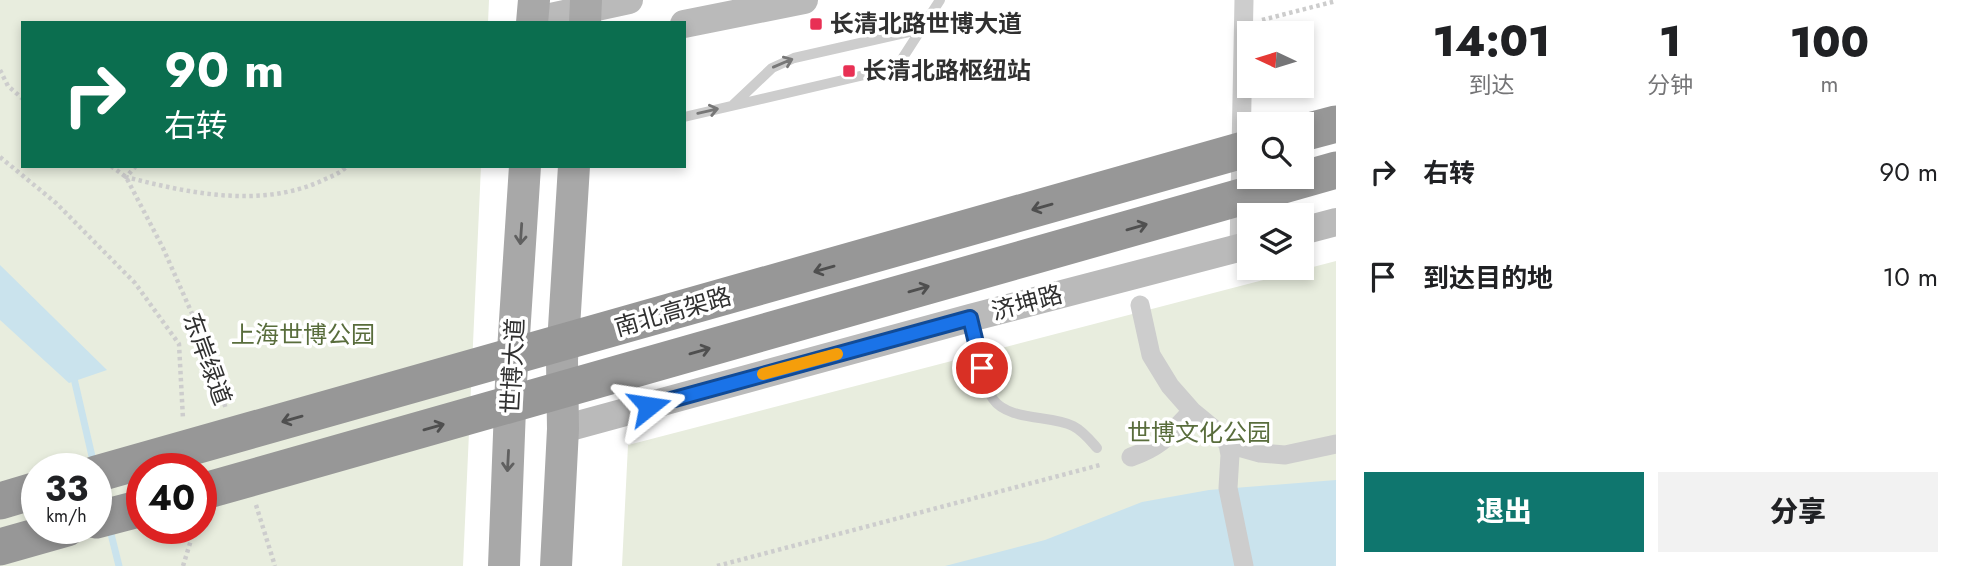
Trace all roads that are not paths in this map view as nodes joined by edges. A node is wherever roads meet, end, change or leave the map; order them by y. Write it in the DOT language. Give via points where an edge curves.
graph roads {
  1 [pos="629,0"];
  2 [pos="804,0"];
  3 [pos="940,0"];
  4 [pos="1244,0"];
  5 [pos="585,10"];
  6 [pos="533,15"];
  7 [pos="686,24"];
  8 [pos="922,29"];
  9 [pos="732,106"];
  10 [pos="686,117"];
  11 [pos="1336,124"];
  12 [pos="1314,130"];
  13 [pos="1237,152"];
  14 [pos="525,168"];
  15 [pos="1336,170"];
  16 [pos="577,174"];
  17 [pos="1244,203"];
  18 [pos="1336,222"];
  19 [pos="1314,228"];
  20 [pos="1237,248"];
  21 [pos="1140,305"];
  22 [pos="970,318"];
  23 [pos="1192,411"];
  24 [pos="563,429"];
  25 [pos="1228,443"];
  26 [pos="1336,444"];
  27 [pos="1097,448"];
  28 [pos="1131,457"];
  29 [pos="112,469"];
  30 [pos="217,487"];
  31 [pos="21,494"];
  32 [pos="0,500"];
  33 [pos="21,541"];
  34 [pos="0,547"];
  35 [pos="505,566"];
  36 [pos="556,566"];
  37 [pos="1244,566"];
  1 -- 5 [label="street"];
  2 -- 7 [label="street"];
  3 -- 8 [label="lane"];
  4 -- 17 [label="street"];
  5 -- 6 [label="street"];
  9 -- 8 [label="lane, one-way" via="772,68 794,58"];
  8 -- 9 [label="lane" via="890,69"];
  10 -- 9 [label="lane, one-way"];
  11 -- 12 [label="highway"];
  13 -- 29 [label="highway, 南北高架路, one-way, bridge"];
  14 -- 35 [label="main road, 世博大道, one-way"];
  30 -- 15 [label="highway, 南北高架路, one-way, bridge"];
  16 -- 24 [label="main road, 世博大道" via="562,360"];
  18 -- 19 [label="street"];
  20 -- 22 [label="street, 济坤路"];
  21 -- 23 [label="street" via="1151,355"];
  22 -- 24 [label="street, 济坤路"];
  22 -- 27 [label="lane" via="995,402 1009,412 1072,425"];
  23 -- 25 [label="street"];
  23 -- 28 [label="street" via="1160,443"];
  24 -- 36 [label="main road, 世博大道"];
  25 -- 26 [label="street" via="1285,455"];
  25 -- 37 [label="street" via="1228,488"];
  31 -- 32 [label="highway"];
  33 -- 34 [label="highway"];
}
